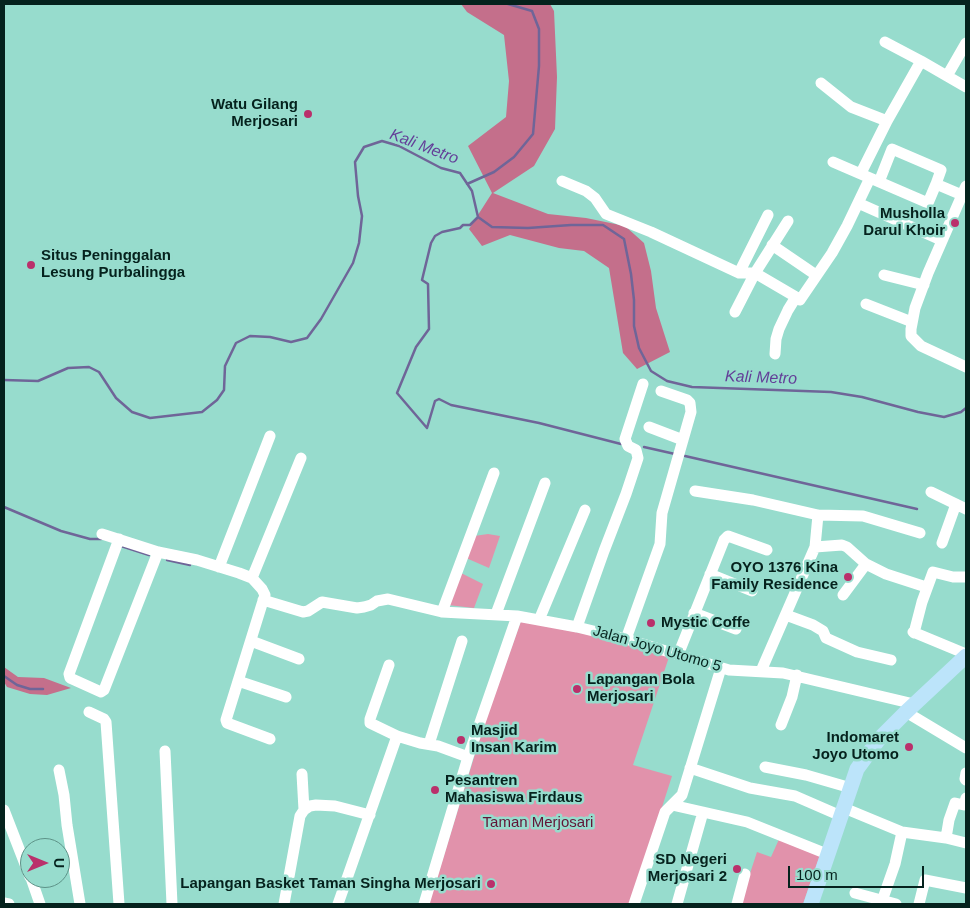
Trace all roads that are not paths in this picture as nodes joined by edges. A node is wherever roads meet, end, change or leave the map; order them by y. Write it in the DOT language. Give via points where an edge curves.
graph roads {
  1 [pos="885,42"];
  2 [pos="966,43"];
  3 [pos="921,61"];
  4 [pos="947,76"];
  5 [pos="821,83"];
  6 [pos="966,87"];
  7 [pos="887,121"];
  8 [pos="833,162"];
  9 [pos="870,178"];
  10 [pos="562,181"];
  11 [pos="936,184"];
  12 [pos="964,191"];
  13 [pos="858,203"];
  14 [pos="961,211"];
  15 [pos="768,215"];
  16 [pos="788,221"];
  17 [pos="941,240"];
  18 [pos="772,246"];
  19 [pos="738,273"];
  20 [pos="755,273"];
  21 [pos="816,275"];
  22 [pos="884,275"];
  23 [pos="924,285"];
  24 [pos="796,297"];
  25 [pos="866,304"];
  26 [pos="735,312"];
  27 [pos="912,322"];
  28 [pos="775,354"];
  29 [pos="966,367"];
  30 [pos="643,384"];
  31 [pos="661,391"];
  32 [pos="648,427"];
  33 [pos="270,436"];
  34 [pos="683,440"];
  35 [pos="301,458"];
  36 [pos="494,473"];
  37 [pos="545,482"];
  38 [pos="695,491"];
  39 [pos="931,492"];
  40 [pos="961,506"];
  41 [pos="585,510"];
  42 [pos="818,515"];
  43 [pos="920,533"];
  44 [pos="102,534"];
  45 [pos="119,539"];
  46 [pos="942,543"];
  47 [pos="815,547"];
  48 [pos="767,550"];
  49 [pos="158,552"];
  50 [pos="866,564"];
  51 [pos="219,567"];
  52 [pos="710,574"];
  53 [pos="966,577"];
  54 [pos="252,578"];
  55 [pos="923,586"];
  56 [pos="752,591"];
  57 [pos="843,595"];
  58 [pos="263,600"];
  59 [pos="442,612"];
  60 [pos="694,613"];
  61 [pos="496,614"];
  62 [pos="786,615"];
  63 [pos="516,620"];
  64 [pos="539,620"];
  65 [pos="577,627"];
  66 [pos="736,630"];
  67 [pos="626,639"];
  68 [pos="251,641"];
  69 [pos="462,641"];
  70 [pos="678,655"];
  71 [pos="298,659"];
  72 [pos="891,660"];
  73 [pos="964,662"];
  74 [pos="388,665"];
  75 [pos="721,668"];
  76 [pos="761,671"];
  77 [pos="797,675"];
  78 [pos="238,680"];
  79 [pos="286,697"];
  80 [pos="910,708"];
  81 [pos="89,712"];
  82 [pos="781,725"];
  83 [pos="397,736"];
  84 [pos="270,739"];
  85 [pos="429,744"];
  86 [pos="966,748"];
  87 [pos="165,751"];
  88 [pos="468,757"];
  89 [pos="765,767"];
  90 [pos="690,768"];
  91 [pos="59,770"];
  92 [pos="966,773"];
  93 [pos="302,774"];
  94 [pos="966,780"];
  95 [pos="851,788"];
  96 [pos="966,798"];
  97 [pos="672,805"];
  98 [pos="4,810"];
  99 [pos="304,810"];
  100 [pos="703,812"];
  101 [pos="842,812"];
  102 [pos="370,815"];
  103 [pos="902,832"];
  104 [pos="946,838"];
  105 [pos="966,843"];
  106 [pos="20,851"];
  107 [pos="827,854"];
  108 [pos="745,874"];
  109 [pos="34,888"];
  110 [pos="966,888"];
  111 [pos="855,893"];
  112 [pos="882,901"];
  113 [pos="4,903"];
  114 [pos="9,904"];
  115 [pos="40,904"];
  116 [pos="80,904"];
  117 [pos="120,904"];
  118 [pos="172,904"];
  119 [pos="284,904"];
  120 [pos="338,904"];
  121 [pos="424,904"];
  122 [pos="634,904"];
  123 [pos="677,904"];
  124 [pos="737,904"];
  125 [pos="811,904"];
  126 [pos="896,904"];
  127 [pos="919,904"];
  1 -- 3 [label="street"];
  2 -- 4 [label="street"];
  3 -- 4 [label="street"];
  3 -- 7 [label="street"];
  4 -- 6 [label="street"];
  5 -- 7 [label="street" via="851,107"];
  7 -- 9 [label="street"];
  8 -- 9 [label="street"];
  9 -- 11 [label="street" via="928,203"];
  9 -- 11 [label="street" via="892,149 942,170"];
  9 -- 13 [label="street"];
  10 -- 19 [label="street" via="586,191 606,214"];
  11 -- 12 [label="street"];
  12 -- 14 [label="street"];
  13 -- 17 [label="street"];
  13 -- 21 [label="street" via="836,246"];
  14 -- 17 [label="street"];
  15 -- 19 [label="street"];
  16 -- 18 [label="street"];
  17 -- 23 [label="street"];
  18 -- 20 [label="street"];
  18 -- 21 [label="street"];
  19 -- 20 [label="street"];
  20 -- 24 [label="street"];
  20 -- 26 [label="street"];
  21 -- 24 [label="street" via="800,300"];
  22 -- 23 [label="street"];
  23 -- 27 [label="street"];
  24 -- 28 [label="street" via="779,328"];
  25 -- 27 [label="street"];
  27 -- 29 [label="street" via="911,336 921,346"];
  30 -- 65 [label="street" via="625,439 628,446 636,450 638,458"];
  31 -- 34 [label="street" via="690,403 691,412"];
  32 -- 34 [label="street"];
  33 -- 51 [label="street"];
  34 -- 67 [label="street" via="662,513 660,544"];
  35 -- 54 [label="street"];
  36 -- 59 [label="street"];
  37 -- 61 [label="street"];
  38 -- 42 [label="street"];
  39 -- 40 [label="street"];
  40 -- 46 [label="street"];
  41 -- 64 [label="street"];
  42 -- 43 [label="street" via="863,516"];
  42 -- 47 [label="street"];
  44 -- 45 [label="street"];
  45 -- 49 [label="street"];
  45 -- 49 [label="street" via="69,674 70,678 100,692 104,690"];
  47 -- 50 [label="street" via="842,545"];
  47 -- 62 [label="street"];
  48 -- 52 [label="street" via="728,536"];
  49 -- 51 [label="street"];
  50 -- 55 [label="street"];
  50 -- 57 [label="street"];
  51 -- 54 [label="street"];
  52 -- 56 [label="street"];
  52 -- 60 [label="street"];
  53 -- 73 [label="street" via="933,572 914,632"];
  54 -- 58 [label="street" via="265,595"];
  58 -- 59 [label="street, Jalan Joyo Utomo 5" via="303,612 322,602 357,608 388,599"];
  58 -- 68 [label="street"];
  59 -- 61 [label="street, Jalan Joyo Utomo 5"];
  60 -- 66 [label="street"];
  60 -- 70 [label="street"];
  61 -- 63 [label="street, Jalan Joyo Utomo 5"];
  62 -- 72 [label="street" via="823,630 826,638 857,652"];
  62 -- 76 [label="street"];
  63 -- 64 [label="street, Jalan Joyo Utomo 5"];
  63 -- 88 [label="street"];
  64 -- 65 [label="street, Jalan Joyo Utomo 5"];
  65 -- 67 [label="street, Jalan Joyo Utomo 5"];
  67 -- 70 [label="street, Jalan Joyo Utomo 5"];
  68 -- 71 [label="street"];
  68 -- 78 [label="street"];
  69 -- 85 [label="street"];
  70 -- 75 [label="street, Jalan Joyo Utomo 5"];
  73 -- 80 [label="main road"];
  74 -- 83 [label="street" via="370,723"];
  75 -- 76 [label="street, Jalan Joyo Utomo 5"];
  75 -- 90 [label="street"];
  76 -- 77 [label="street, Jalan Joyo Utomo 5"];
  77 -- 80 [label="street, Jalan Joyo Utomo 5"];
  77 -- 82 [label="street"];
  78 -- 79 [label="street"];
  78 -- 84 [label="street" via="226,722"];
  80 -- 86 [label="street, Jalan Joyo Utomo 5"];
  80 -- 95 [label="main road" via="866,756 857,769"];
  81 -- 117 [label="street" via="106,722"];
  83 -- 85 [label="street"];
  83 -- 102 [label="street"];
  85 -- 88 [label="street"];
  87 -- 118 [label="street"];
  88 -- 121 [label="street"];
  89 -- 95 [label="street"];
  90 -- 97 [label="street" via="682,795"];
  90 -- 101 [label="street"];
  91 -- 116 [label="street"];
  92 -- 94 [label="street"];
  93 -- 99 [label="street"];
  95 -- 101 [label="main road"];
  96 -- 104 [label="street" via="964,805 955,803"];
  97 -- 100 [label="street"];
  97 -- 122 [label="street" via="665,812"];
  98 -- 106 [label="street"];
  99 -- 102 [label="street" via="316,805 335,806"];
  99 -- 119 [label="street" via="300,816"];
  100 -- 107 [label="street" via="747,822"];
  100 -- 123 [label="street"];
  101 -- 103 [label="street"];
  101 -- 107 [label="main road"];
  102 -- 120 [label="street"];
  103 -- 104 [label="street"];
  103 -- 112 [label="street"];
  104 -- 105 [label="street"];
  107 -- 125 [label="main road"];
  108 -- 124 [label="street"];
  109 -- 115 [label="street"];
  110 -- 127 [label="street" via="925,880"];
  111 -- 112 [label="street"];
  112 -- 126 [label="street"];
  113 -- 114 [label="street"];
}
